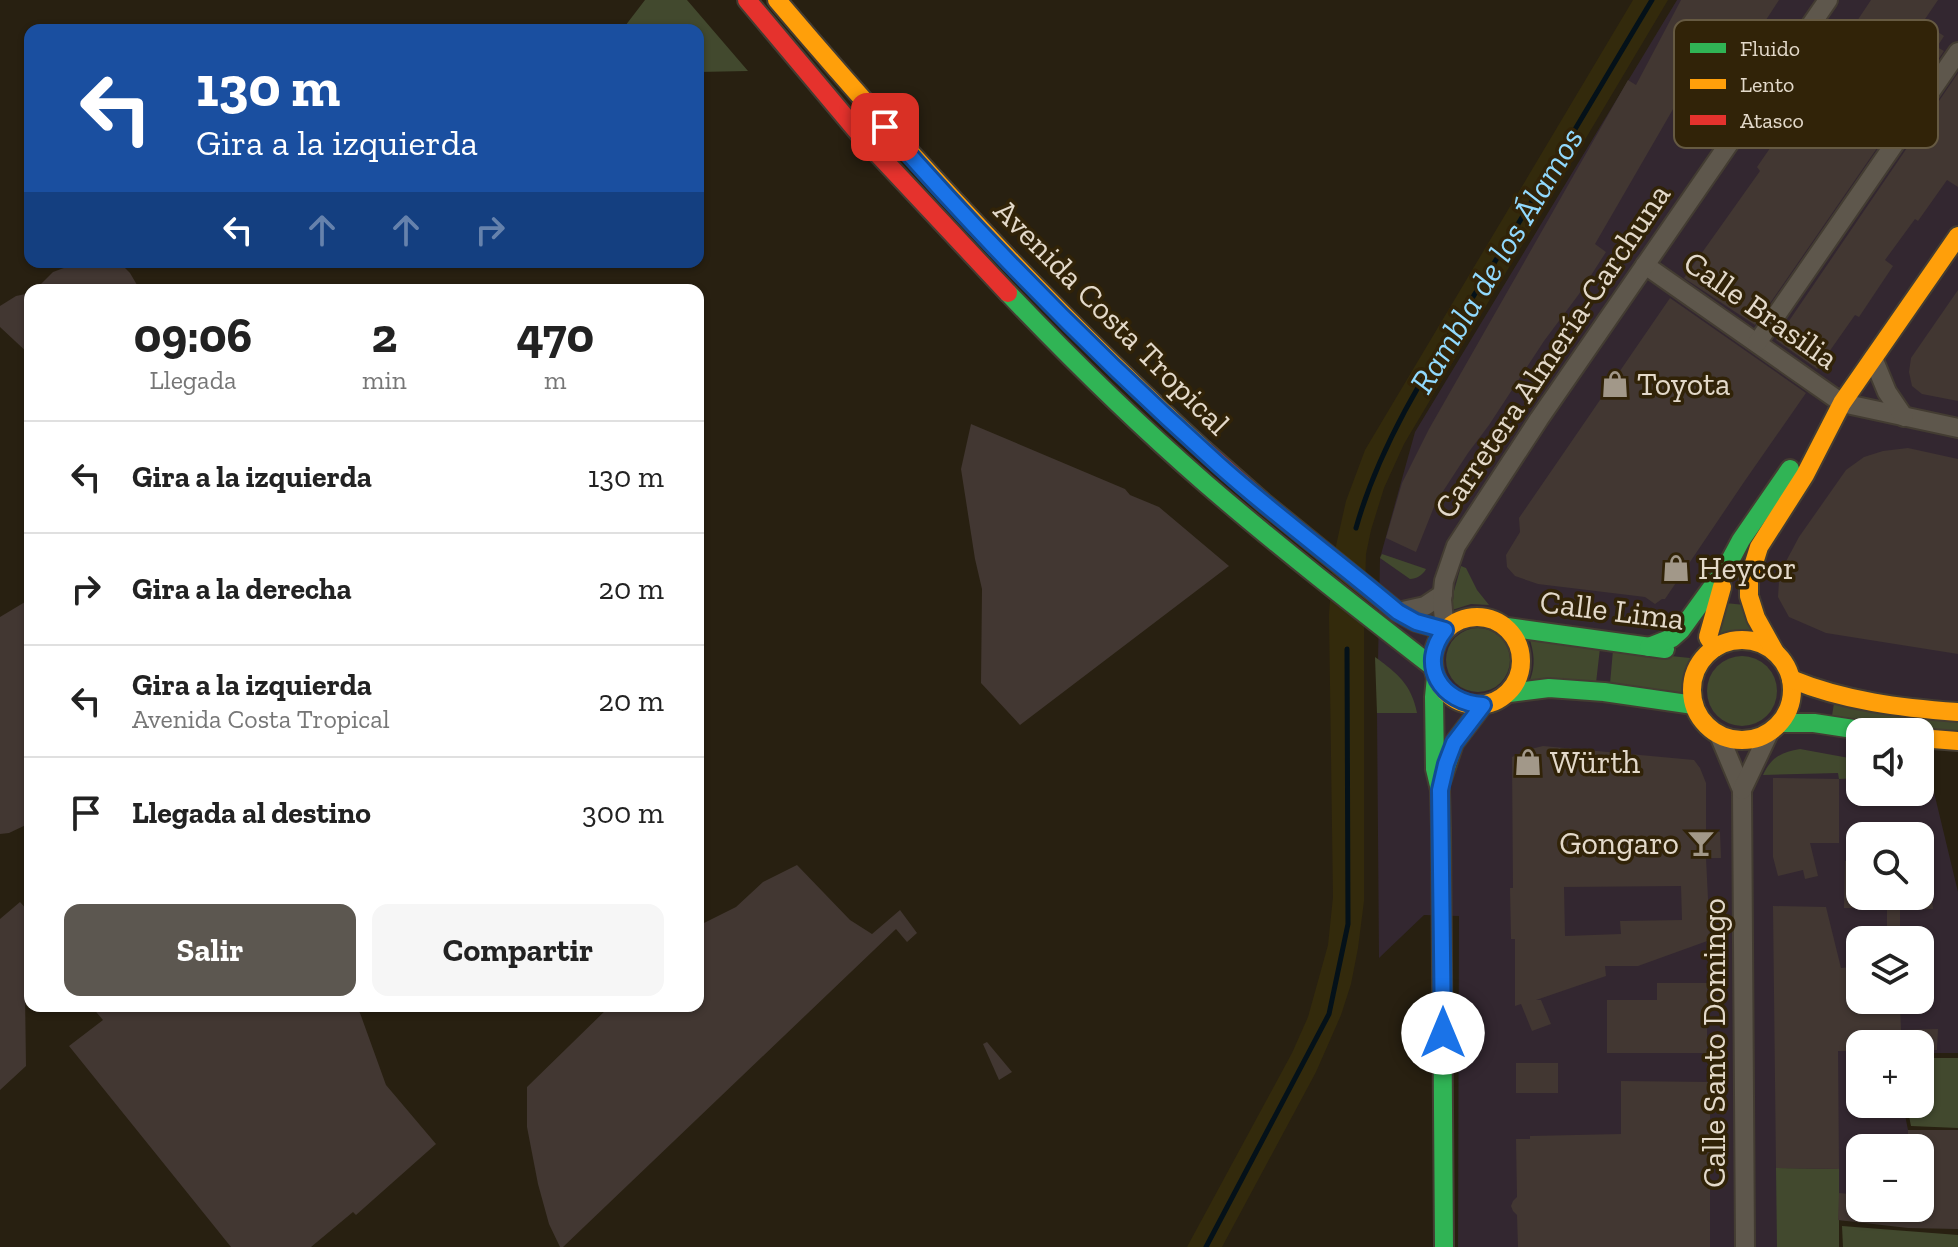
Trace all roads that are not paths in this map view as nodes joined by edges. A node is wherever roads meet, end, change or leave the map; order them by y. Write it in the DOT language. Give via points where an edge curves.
graph roads {
  1 [pos="747,0"];
  2 [pos="777,0"];
  3 [pos="1828,0"];
  4 [pos="1814,20"];
  5 [pos="1958,52"];
  6 [pos="1938,81"];
  7 [pos="1726,148"];
  8 [pos="1892,148"];
  9 [pos="1958,236"];
  10 [pos="1645,265"];
  11 [pos="1757,343"];
  12 [pos="1873,358"];
  13 [pos="1842,403"];
  14 [pos="1904,417"];
  15 [pos="1831,421"];
  16 [pos="1958,428"];
  17 [pos="1726,568"];
  18 [pos="1443,594"];
  19 [pos="1398,612"];
  20 [pos="1507,627"];
  21 [pos="1445,630"];
  22 [pos="1649,647"];
  23 [pos="1700,650"];
  24 [pos="1775,652"];
  25 [pos="1434,672"];
  26 [pos="1791,679"];
  27 [pos="1509,693"];
  28 [pos="1483,705"];
  29 [pos="1694,705"];
  30 [pos="1958,712"];
  31 [pos="1775,728"];
  32 [pos="1846,728"];
  33 [pos="1719,735"];
  34 [pos="1934,739"];
  35 [pos="1958,741"];
  36 [pos="1440,790"];
  37 [pos="1742,790"];
  38 [pos="1444,1247"];
  39 [pos="1745,1247"];
  1 -- 25 [label="main road, Avenida Costa Tropical" via="882,160 1035,322 1177,457"];
  2 -- 19 [label="main road, Avenida Costa Tropical" via="928,176 1151,403"];
  3 -- 4 [label="street, Carretera Almería-Carchuna"];
  5 -- 6 [label="street"];
  7 -- 10 [label="street, Carretera Almería-Carchuna"];
  8 -- 11 [label="street"];
  9 -- 12 [label="main road"];
  10 -- 11 [label="street, Calle Brasilia"];
  10 -- 18 [label="street, Carretera Almería-Carchuna" via="1456,546"];
  11 -- 13 [label="street, Calle Brasilia"];
  12 -- 13 [label="main road"];
  12 -- 14 [label="street"];
  13 -- 14 [label="street"];
  13 -- 15 [label="main road"];
  14 -- 16 [label="street"];
  15 -- 17 [label="main road" via="1809,442"];
  15 -- 24 [label="main road" via="1806,473 1765,536 1750,576 1749,598"];
  17 -- 22 [label="main road" via="1681,630"];
  17 -- 23 [label="main road"];
  18 -- 19 [label="street" via="1425,606"];
  18 -- 21 [label="street, Carretera Almería-Carchuna"];
  19 -- 21 [label="main road, Avenida Costa Tropical"];
  20 -- 21 [label="main road" via="1482,616 1468,617"];
  20 -- 22 [label="main road, Calle Lima"];
  20 -- 27 [label="main road" via="1516,638 1522,667"];
  21 -- 25 [label="main road" via="1435,648"];
  22 -- 23 [label="main road, Calle Lima"];
  23 -- 24 [label="main road" via="1746,641"];
  23 -- 29 [label="main road"];
  24 -- 26 [label="main road"];
  25 -- 28 [label="main road" via="1454,699"];
  25 -- 36 [label="main road"];
  26 -- 30 [label="main road" via="1821,691"];
  26 -- 31 [label="main road" via="1788,710"];
  27 -- 28 [label="main road"];
  27 -- 29 [label="main road" via="1549,688"];
  28 -- 36 [label="main road" via="1454,743"];
  29 -- 33 [label="main road"];
  31 -- 32 [label="main road" via="1814,723"];
  31 -- 33 [label="main road" via="1753,739"];
  31 -- 37 [label="street, Calle Santo Domingo"];
  33 -- 37 [label="street, Calle Santo Domingo"];
  34 -- 35 [label="main road"];
  36 -- 38 [label="main road"];
  37 -- 39 [label="street, Calle Santo Domingo"];
}
